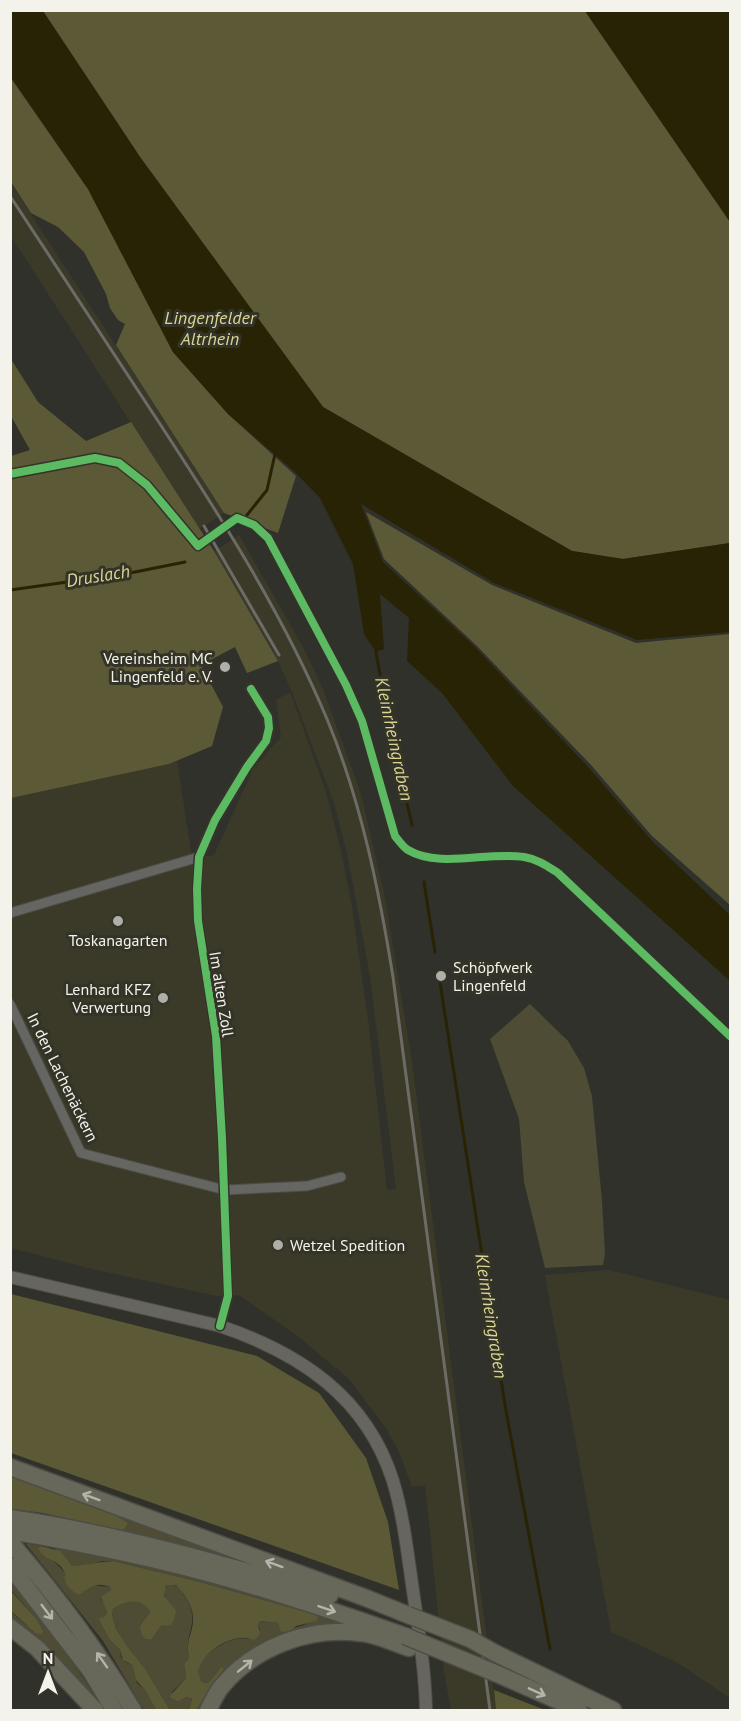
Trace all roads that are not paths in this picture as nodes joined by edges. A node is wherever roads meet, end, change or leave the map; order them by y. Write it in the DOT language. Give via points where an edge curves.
graph roads {
  1 [pos="251,689"];
  2 [pos="199,857"];
  3 [pos="10,914"];
  4 [pos="10,1004"];
  5 [pos="341,1178"];
  6 [pos="225,1190"];
  7 [pos="10,1277"];
  8 [pos="220,1326"];
  9 [pos="10,1467"];
  10 [pos="17,1526"];
  11 [pos="10,1542"];
  12 [pos="10,1566"];
  13 [pos="10,1627"];
  14 [pos="407,1630"];
  15 [pos="95,1710"];
  16 [pos="114,1710"];
  17 [pos="133,1710"];
  18 [pos="208,1710"];
  19 [pos="426,1710"];
  20 [pos="579,1710"];
  21 [pos="613,1710"];
  1 -- 2 [label="street, Im alten Zoll" via="268,717 266,741 215,820"];
  2 -- 3 [label="street"];
  2 -- 6 [label="street, Im alten Zoll" via="198,921 216,1036"];
  4 -- 6 [label="street, In den Lachenäckern" via="81,1153"];
  5 -- 6 [label="street, In den Lachenäckern" via="307,1186"];
  6 -- 8 [label="street, Im alten Zoll" via="228,1296"];
  7 -- 8 [label="main road"];
  8 -- 19 [label="main road" via="279,1349 315,1372 355,1410 371,1435 392,1479 405,1533"];
  14 -- 9 [label="highway, one-way" via="366,1598"];
  10 -- 14 [label="highway" via="224,1577"];
  17 -- 11 [label="highway, one-way" via="106,1665 52,1591"];
  12 -- 16 [label="highway, one-way" via="90,1670"];
  13 -- 15 [label="highway" via="37,1648"];
  18 -- 14 [label="highway, one-way" via="221,1687 247,1663 285,1641 319,1632"];
  14 -- 20 [label="highway, one-way, bridge"];
  14 -- 21 [label="highway, bridge" via="495,1653"];
}
